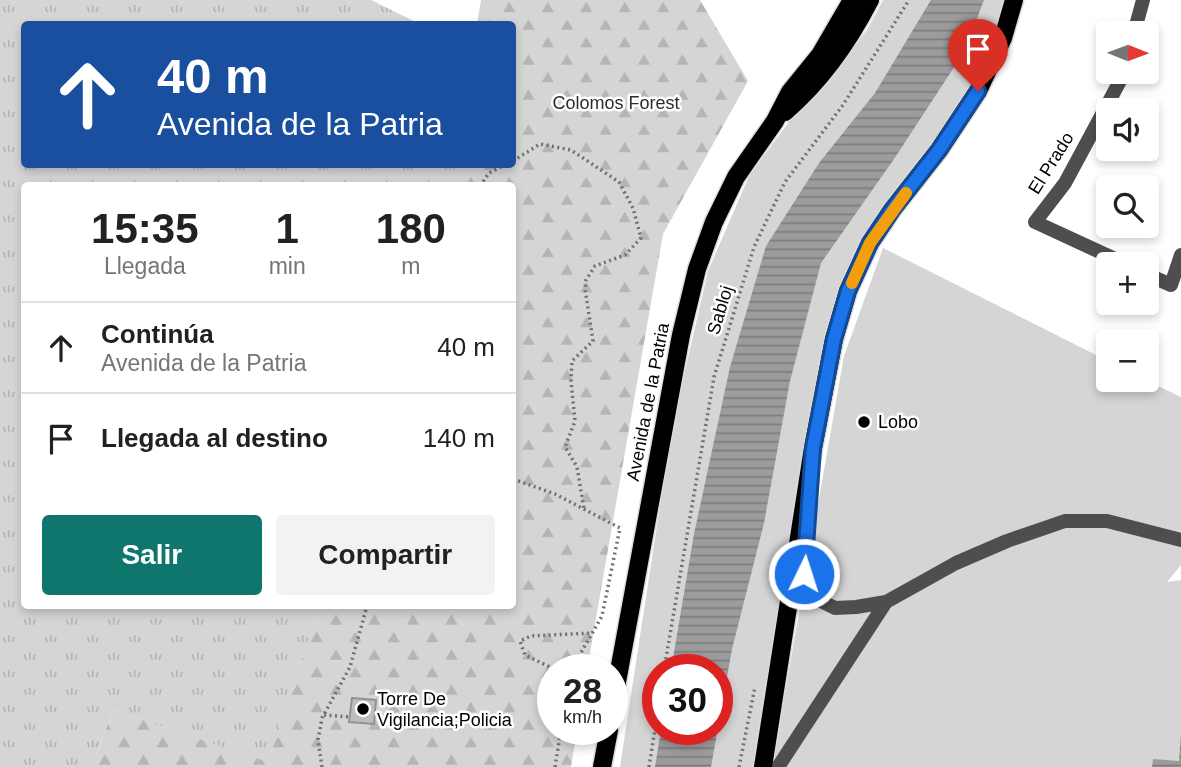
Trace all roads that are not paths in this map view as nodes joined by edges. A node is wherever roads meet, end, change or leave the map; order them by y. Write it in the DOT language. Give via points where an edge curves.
graph roads {
  1 [pos="852,0"];
  2 [pos="870,0"];
  3 [pos="1014,0"];
  4 [pos="1143,0"];
  5 [pos="1137,21"];
  6 [pos="1117,84"];
  7 [pos="775,121"];
  8 [pos="1100,252"];
  9 [pos="1181,255"];
  10 [pos="1159,280"];
  11 [pos="813,448"];
  12 [pos="1181,540"];
  13 [pos="886,602"];
  14 [pos="622,654"];
  15 [pos="606,745"];
  16 [pos="602,767"];
  17 [pos="763,767"];
  18 [pos="778,767"];
  1 -- 7 [label="main road, Avenida de la Patria"];
  2 -- 7 [label="main road, Avenida de la Patria" via="831,63"];
  3 -- 11 [label="main road" via="1003,38 978,91 870,243 848,291"];
  4 -- 5 [label="street"];
  6 -- 8 [label="street, El Prado" via="1065,183 1035,222"];
  7 -- 14 [label="main road, Avenida de la Patria" via="736,177 697,270"];
  9 -- 10 [label="street" via="1171,285"];
  11 -- 13 [label="street" via="804,574 810,588 835,608"];
  11 -- 17 [label="main road"];
  12 -- 13 [label="street" via="1107,521 1065,521 956,563"];
  13 -- 18 [label="street"];
  15 -- 16 [label="main road"];
}
